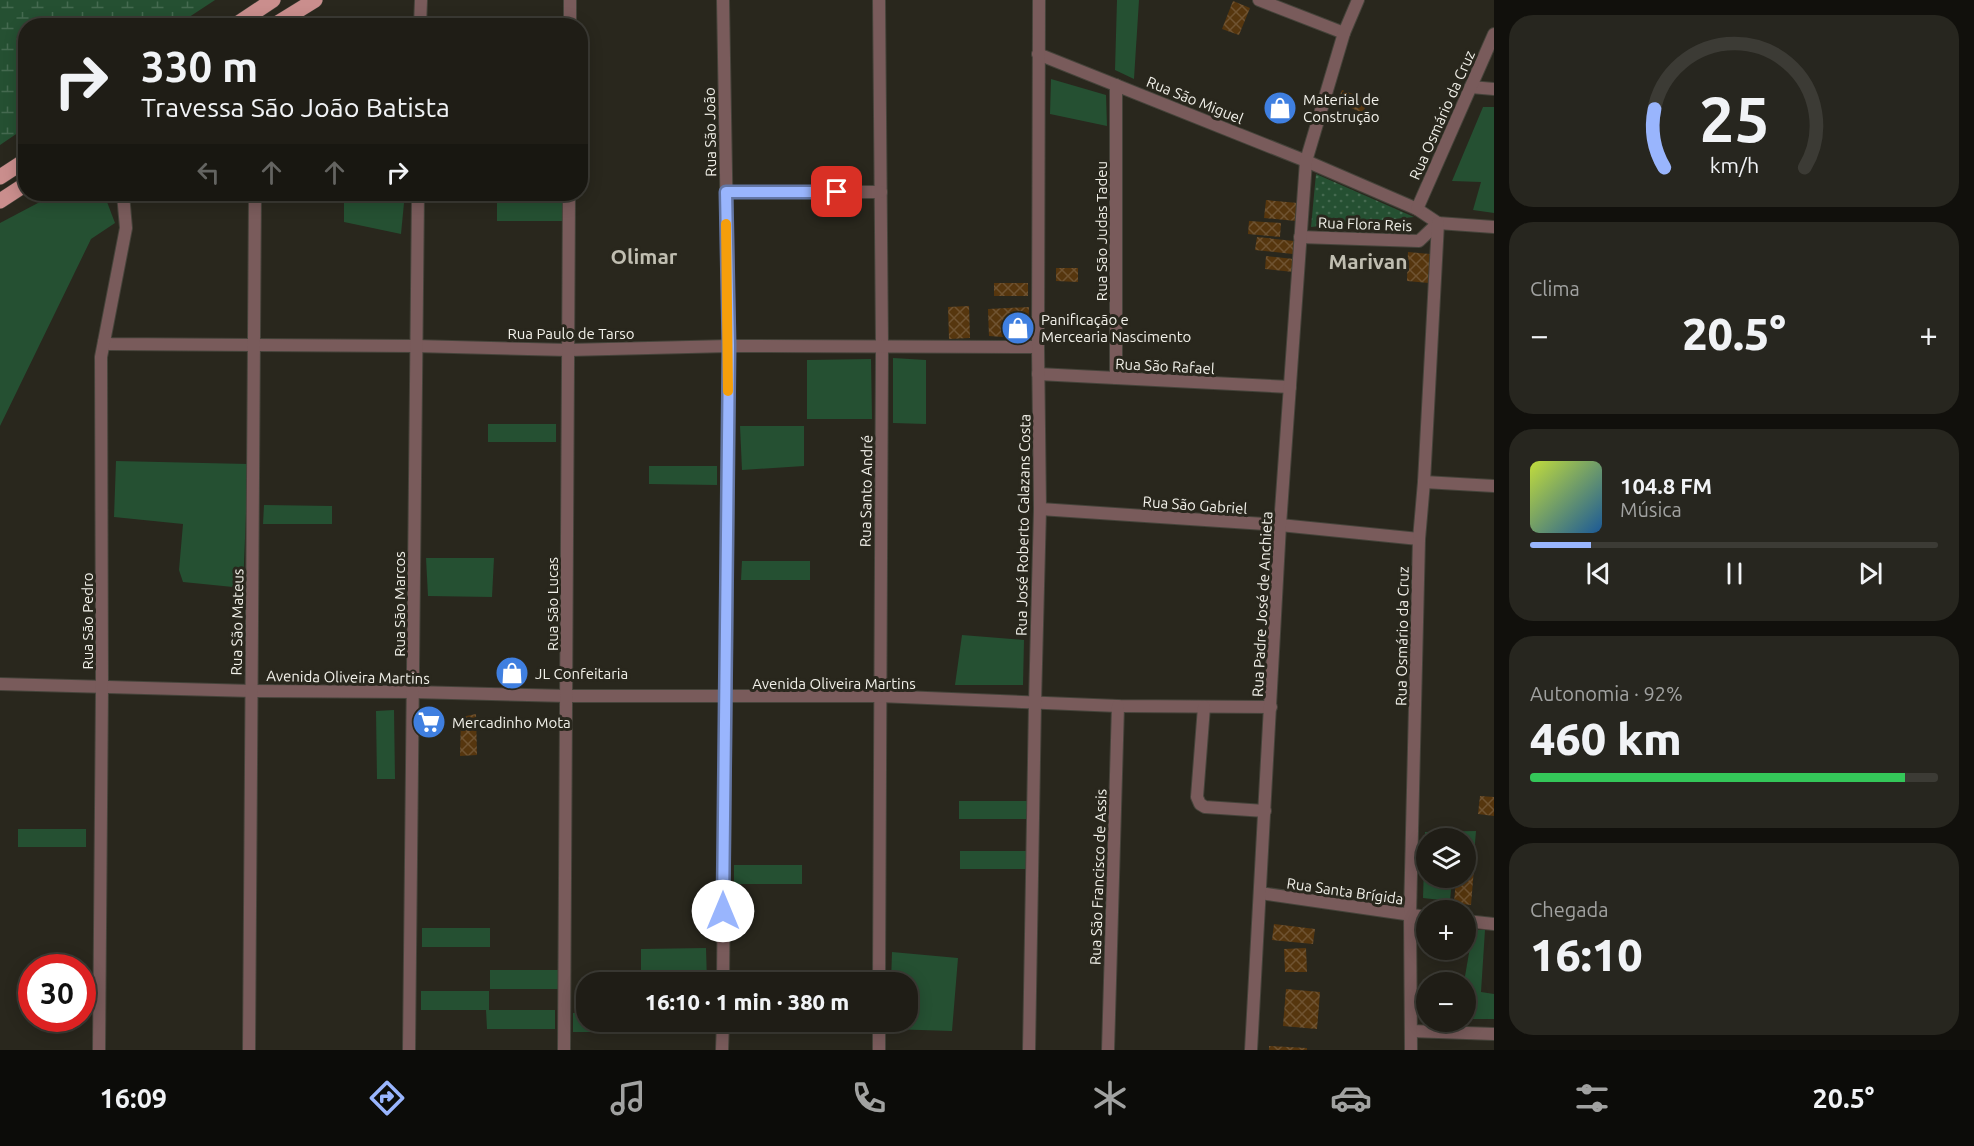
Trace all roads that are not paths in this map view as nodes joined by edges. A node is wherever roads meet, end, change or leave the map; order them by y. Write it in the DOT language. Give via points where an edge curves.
graph roads {
  1 [pos="273,0"];
  2 [pos="315,0"];
  3 [pos="421,0"];
  4 [pos="570,0"];
  5 [pos="723,0"];
  6 [pos="879,0"];
  7 [pos="1039,0"];
  8 [pos="1258,0"];
  9 [pos="1358,0"];
  10 [pos="246,18"];
  11 [pos="286,18"];
  12 [pos="420,18"];
  13 [pos="570,18"];
  14 [pos="1344,33"];
  15 [pos="1494,34"];
  16 [pos="1038,54"];
  17 [pos="1116,85"];
  18 [pos="1471,87"];
  19 [pos="1494,89"];
  20 [pos="1306,160"];
  21 [pos="18,165"];
  22 [pos="0,177"];
  23 [pos="18,189"];
  24 [pos="726,192"];
  25 [pos="881,192"];
  26 [pos="0,201"];
  27 [pos="124,201"];
  28 [pos="255,201"];
  29 [pos="418,201"];
  30 [pos="569,201"];
  31 [pos="1417,209"];
  32 [pos="1438,223"];
  33 [pos="1494,227"];
  34 [pos="1300,237"];
  35 [pos="104,342"];
  36 [pos="416,346"];
  37 [pos="729,346"];
  38 [pos="255,347"];
  39 [pos="882,347"];
  40 [pos="1038,347"];
  41 [pos="568,350"];
  42 [pos="1038,374"];
  43 [pos="1116,378"];
  44 [pos="1290,387"];
  45 [pos="1424,482"];
  46 [pos="1494,486"];
  47 [pos="1040,509"];
  48 [pos="1280,525"];
  49 [pos="1419,539"];
  50 [pos="0,684"];
  51 [pos="102,687"];
  52 [pos="252,691"];
  53 [pos="413,692"];
  54 [pos="567,696"];
  55 [pos="879,696"];
  56 [pos="725,697"];
  57 [pos="1035,703"];
  58 [pos="1118,706"];
  59 [pos="1204,707"];
  60 [pos="1271,707"];
  61 [pos="1265,811"];
  62 [pos="1260,893"];
  63 [pos="1410,915"];
  64 [pos="1416,916"];
  65 [pos="1476,922"];
  66 [pos="1494,924"];
  67 [pos="723,972"];
  68 [pos="879,972"];
  69 [pos="1411,1031"];
  70 [pos="723,1032"];
  71 [pos="879,1032"];
  72 [pos="1494,1034"];
  73 [pos="99,1050"];
  74 [pos="249,1050"];
  75 [pos="409,1050"];
  76 [pos="564,1050"];
  77 [pos="722,1050"];
  78 [pos="879,1050"];
  79 [pos="1029,1050"];
  80 [pos="1108,1050"];
  81 [pos="1251,1050"];
  82 [pos="1411,1050"];
  1 -- 10 [label="main road"];
  2 -- 11 [label="main road"];
  3 -- 12 [label="street"];
  4 -- 13 [label="street"];
  5 -- 24 [label="street, Rua São João"];
  6 -- 25 [label="street, Rua Santo André"];
  7 -- 16 [label="street, Rua José Roberto Calazans Costa"];
  8 -- 14 [label="street"];
  9 -- 14 [label="street, Rua Padre José de Anchieta"];
  14 -- 20 [label="street, Rua Padre José de Anchieta"];
  15 -- 18 [label="street, Rua Osmário da Cruz"];
  16 -- 17 [label="street, Rua São Miguel"];
  16 -- 40 [label="street, Rua José Roberto Calazans Costa"];
  17 -- 20 [label="street, Rua São Miguel"];
  17 -- 43 [label="street, Rua São Judas Tadeu"];
  18 -- 19 [label="street"];
  18 -- 31 [label="street, Rua Osmário da Cruz"];
  20 -- 31 [label="street, Rua São Miguel"];
  20 -- 34 [label="street, Rua Padre José de Anchieta"];
  21 -- 22 [label="main road"];
  23 -- 26 [label="main road"];
  24 -- 25 [label="street"];
  24 -- 37 [label="street, Rua São João"];
  25 -- 39 [label="street, Rua Santo André"];
  27 -- 35 [label="street, Rua São Pedro" via="126,228"];
  28 -- 38 [label="street, Rua São Mateus"];
  29 -- 36 [label="street, Rua São Marcos"];
  30 -- 41 [label="street, Rua São Lucas"];
  31 -- 32 [label="street, Rua São Miguel"];
  32 -- 33 [label="street"];
  32 -- 34 [label="street, Rua Flora Reis" via="1419,241"];
  32 -- 45 [label="street, Rua Osmário da Cruz"];
  34 -- 44 [label="street, Rua Padre José de Anchieta"];
  35 -- 38 [label="street, Rua Paulo de Tarso"];
  35 -- 51 [label="street, Rua São Pedro"];
  36 -- 38 [label="street, Rua Paulo de Tarso"];
  36 -- 41 [label="street, Rua Paulo de Tarso"];
  36 -- 53 [label="street, Rua São Marcos"];
  37 -- 39 [label="street, Rua Paulo de Tarso"];
  37 -- 41 [label="street, Rua Paulo de Tarso"];
  37 -- 56 [label="street, Rua São João"];
  38 -- 52 [label="street, Rua São Mateus"];
  39 -- 40 [label="street, Rua Paulo de Tarso"];
  39 -- 55 [label="street, Rua Santo André"];
  40 -- 42 [label="street, Rua José Roberto Calazans Costa"];
  41 -- 54 [label="street, Rua São Lucas"];
  42 -- 43 [label="street, Rua São Rafael"];
  42 -- 47 [label="street, Rua José Roberto Calazans Costa"];
  43 -- 44 [label="street, Rua São Rafael"];
  44 -- 48 [label="street, Rua Padre José de Anchieta"];
  45 -- 46 [label="street"];
  45 -- 49 [label="street, Rua Osmário da Cruz"];
  47 -- 48 [label="street, Rua São Gabriel"];
  47 -- 57 [label="street, Rua José Roberto Calazans Costa"];
  48 -- 49 [label="street, Rua São Gabriel"];
  48 -- 60 [label="street, Rua Padre José de Anchieta"];
  49 -- 63 [label="street, Rua Osmário da Cruz"];
  50 -- 51 [label="street, Avenida Oliveira Martins"];
  51 -- 52 [label="street, Avenida Oliveira Martins"];
  51 -- 73 [label="street, Rua São Pedro"];
  52 -- 53 [label="street, Avenida Oliveira Martins"];
  52 -- 74 [label="street, Rua São Mateus"];
  53 -- 54 [label="street, Avenida Oliveira Martins"];
  53 -- 75 [label="street, Rua São Marcos"];
  54 -- 56 [label="street, Avenida Oliveira Martins"];
  54 -- 76 [label="street, Rua São Lucas"];
  55 -- 56 [label="street, Avenida Oliveira Martins"];
  55 -- 57 [label="street, Avenida Oliveira Martins"];
  55 -- 68 [label="street, Rua Santo André"];
  56 -- 67 [label="street, Rua São João"];
  57 -- 58 [label="street, Avenida Oliveira Martins"];
  57 -- 79 [label="street, Rua José Roberto Calazans Costa"];
  58 -- 59 [label="street, Avenida Oliveira Martins"];
  58 -- 80 [label="street, Rua São Francisco de Assis"];
  59 -- 60 [label="street, Avenida Oliveira Martins"];
  59 -- 61 [label="street" via="1197,796 1200,804"];
  60 -- 61 [label="street, Rua Padre José de Anchieta"];
  61 -- 62 [label="street, Rua Padre José de Anchieta"];
  62 -- 63 [label="street, Rua Santa Brígida"];
  62 -- 81 [label="street, Rua Padre José de Anchieta"];
  63 -- 64 [label="street, Rua Santa Brígida"];
  63 -- 69 [label="street, Rua Osmário da Cruz"];
  65 -- 66 [label="street"];
  69 -- 72 [label="street"];
  69 -- 82 [label="street, Rua Osmário da Cruz"];
  70 -- 77 [label="street"];
  71 -- 78 [label="street"];
}
